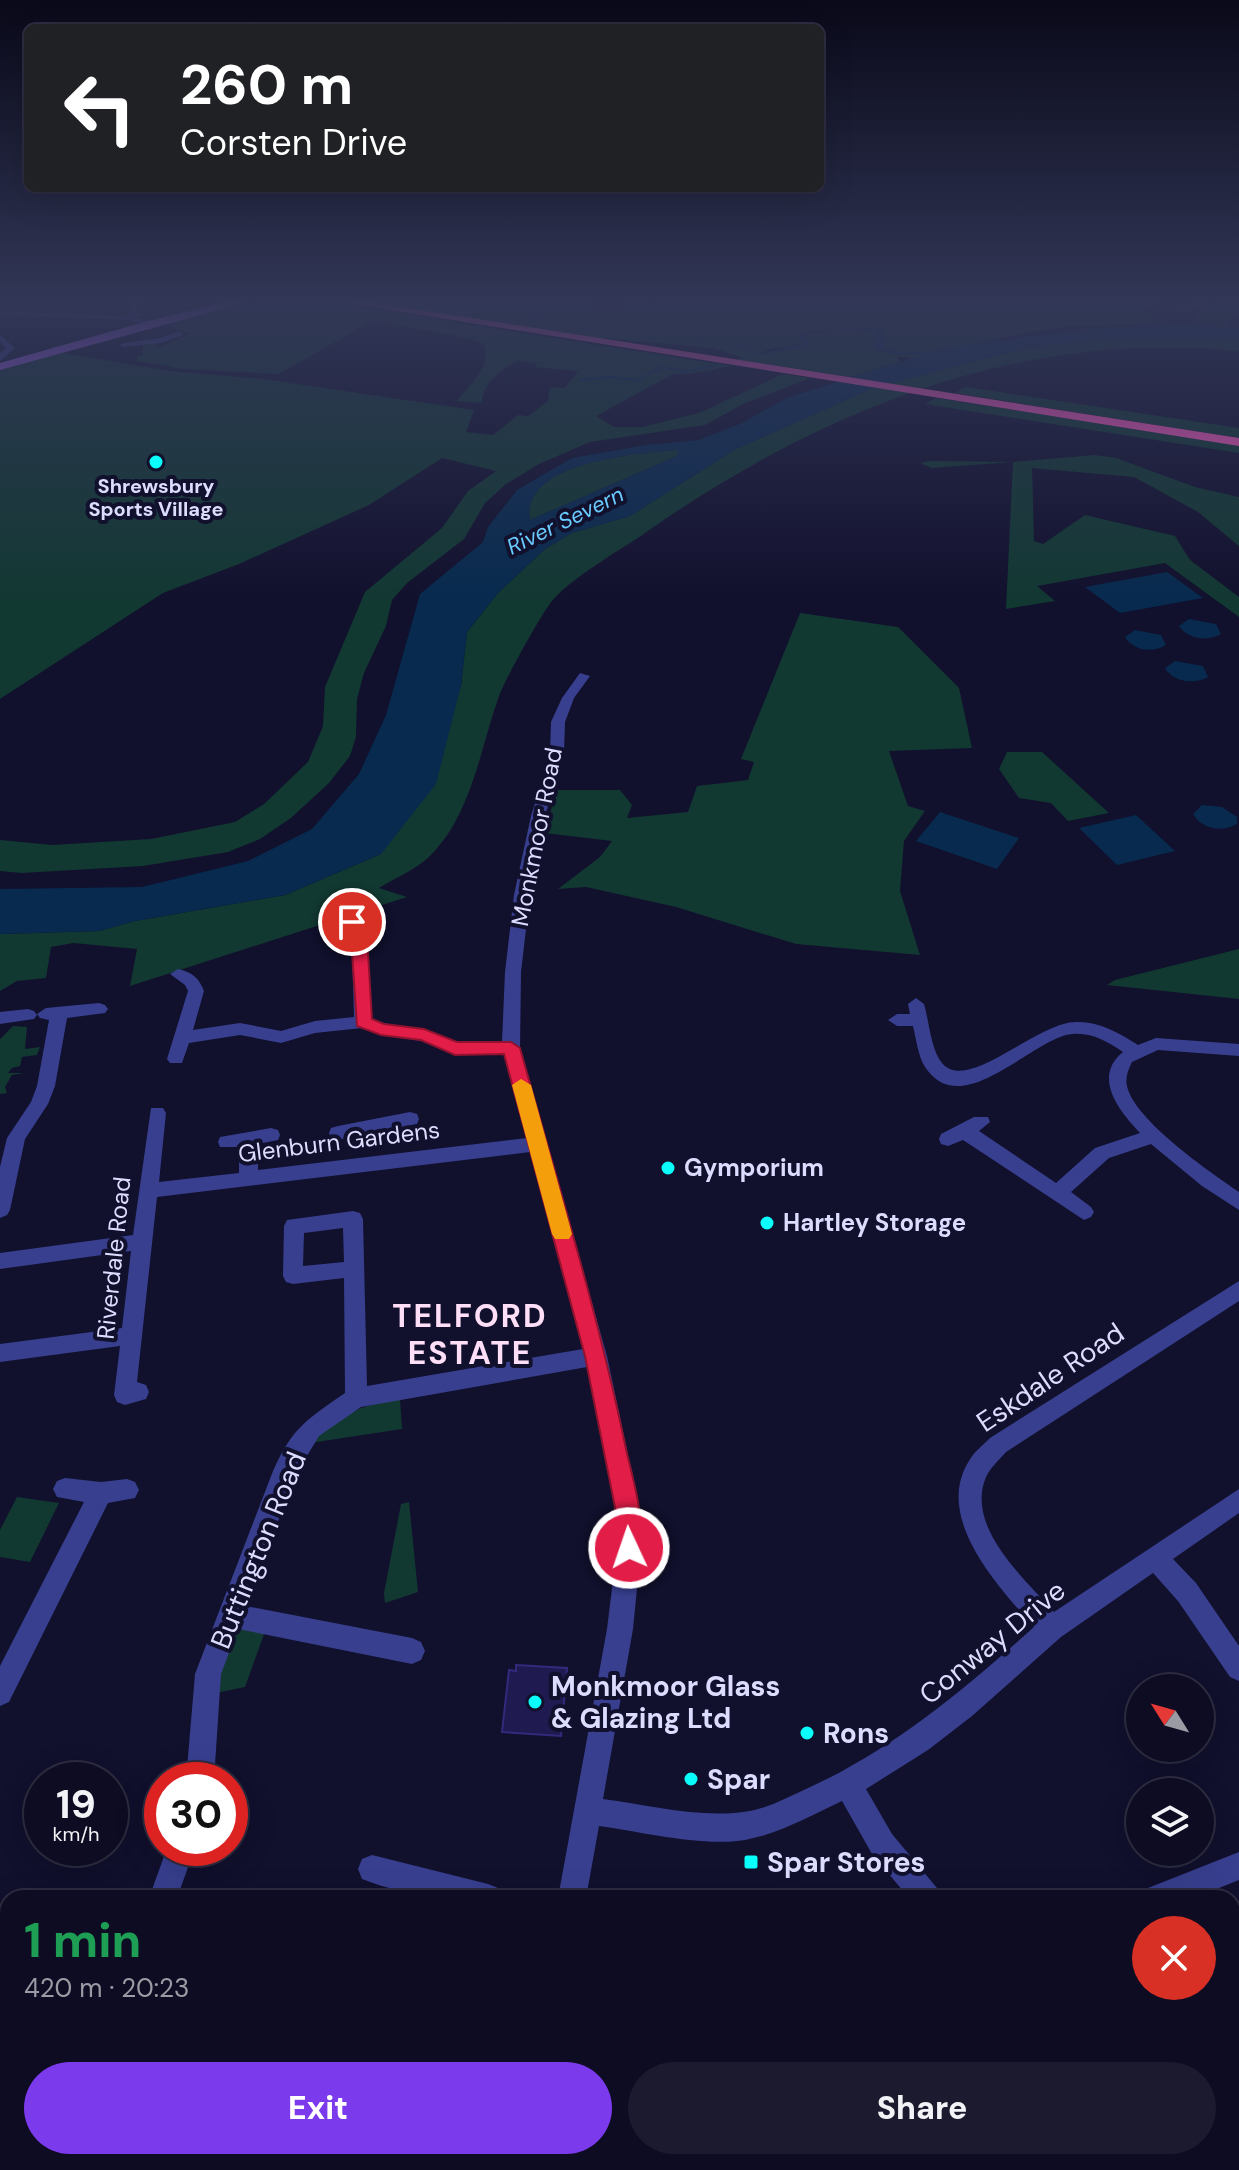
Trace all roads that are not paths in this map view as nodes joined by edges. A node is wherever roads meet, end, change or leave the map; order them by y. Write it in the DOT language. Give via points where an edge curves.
graph roads {
  1 [pos="972,400"];
  2 [pos="1239,442"];
  3 [pos="584,676"];
  4 [pos="348,922"];
  5 [pos="187,974"];
  6 [pos="99,1009"];
  7 [pos="44,1014"];
  8 [pos="0,1018"];
  9 [pos="897,1020"];
  10 [pos="363,1022"];
  11 [pos="281,1037"];
  12 [pos="182,1038"];
  13 [pos="511,1048"];
  14 [pos="1239,1050"];
  15 [pos="1135,1051"];
  16 [pos="270,1054"];
  17 [pos="176,1059"];
  18 [pos="157,1113"];
  19 [pos="410,1119"];
  20 [pos="965,1130"];
  21 [pos="271,1135"];
  22 [pos="1155,1135"];
  23 [pos="249,1138"];
  24 [pos="227,1142"];
  25 [pos="537,1144"];
  26 [pos="359,1165"];
  27 [pos="248,1179"];
  28 [pos="147,1191"];
  29 [pos="1057,1193"];
  30 [pos="1239,1202"];
  31 [pos="0,1210"];
  32 [pos="1084,1212"];
  33 [pos="142,1242"];
  34 [pos="0,1261"];
  35 [pos="353,1269"];
  36 [pos="1239,1290"];
  37 [pos="131,1336"];
  38 [pos="0,1353"];
  39 [pos="596,1356"];
  40 [pos="138,1392"];
  41 [pos="356,1398"];
  42 [pos="65,1489"];
  43 [pos="127,1490"];
  44 [pos="101,1493"];
  45 [pos="1239,1500"];
  46 [pos="1157,1559"];
  47 [pos="230,1615"];
  48 [pos="1052,1628"];
  49 [pos="412,1651"];
  50 [pos="1239,1668"];
  51 [pos="0,1693"];
  52 [pos="201,1762"];
  53 [pos="848,1784"];
  54 [pos="586,1811"];
  55 [pos="175,1866"];
  56 [pos="1239,1866"];
  57 [pos="372,1869"];
  58 [pos="166,1890"];
  59 [pos="456,1890"];
  60 [pos="573,1890"];
  61 [pos="920,1890"];
  62 [pos="1178,1890"];
  1 -- 2 [label="highway"];
  3 -- 13 [label="street, Monkmoor Road" via="558,722 557,754 522,895"];
  4 -- 10 [label="street" via="360,953"];
  5 -- 12 [label="street" via="196,991"];
  6 -- 7 [label="street"];
  7 -- 8 [label="street"];
  7 -- 31 [label="street" via="46,1086 16,1138"];
  9 -- 15 [label="street" via="918,1012 935,1077 979,1076 1033,1040 1067,1028 1102,1032"];
  10 -- 11 [label="street"];
  10 -- 13 [label="street" via="424,1035 455,1048"];
  11 -- 12 [label="street" via="240,1029"];
  11 -- 16 [label="street"];
  12 -- 17 [label="street"];
  13 -- 25 [label="street, Monkmoor Road"];
  14 -- 15 [label="street" via="1167,1043"];
  15 -- 22 [label="street" via="1120,1067 1118,1087 1129,1109"];
  18 -- 28 [label="street, Riverdale Road"];
  19 -- 26 [label="street" via="347,1131"];
  20 -- 29 [label="street"];
  21 -- 23 [label="street"];
  22 -- 29 [label="street" via="1102,1153"];
  22 -- 30 [label="street"];
  23 -- 24 [label="street"];
  23 -- 27 [label="street"];
  25 -- 26 [label="street, Glenburn Gardens"];
  25 -- 39 [label="street, Monkmoor Road"];
  26 -- 27 [label="street, Glenburn Gardens"];
  27 -- 28 [label="street, Glenburn Gardens"];
  28 -- 33 [label="street, Riverdale Road"];
  29 -- 32 [label="street"];
  33 -- 34 [label="street"];
  33 -- 37 [label="street, Riverdale Road"];
  35 -- 41 [label="street"];
  36 -- 48 [label="street, Eskdale Road" via="998,1445 977,1467 970,1508 978,1536"];
  37 -- 38 [label="street"];
  37 -- 40 [label="street, Riverdale Road" via="125,1395"];
  39 -- 41 [label="street, Buttington Road"];
  39 -- 54 [label="street, Monkmoor Road" via="627,1507 629,1548 620,1629"];
  41 -- 47 [label="street, Buttington Road" via="311,1429 296,1449"];
  42 -- 44 [label="street"];
  43 -- 44 [label="street"];
  44 -- 51 [label="street"];
  45 -- 46 [label="street, Conway Drive"];
  46 -- 48 [label="street, Conway Drive"];
  46 -- 50 [label="street" via="1187,1592"];
  47 -- 49 [label="street"];
  47 -- 52 [label="street, Buttington Road" via="208,1674"];
  48 -- 53 [label="street, Conway Drive" via="919,1741"];
  53 -- 54 [label="street, Conway Drive" via="745,1826 712,1827"];
  53 -- 61 [label="street" via="882,1844"];
  54 -- 60 [label="street, Monkmoor Road"];
  55 -- 58 [label="street"];
  56 -- 62 [label="street"];
  57 -- 59 [label="street"];
}
